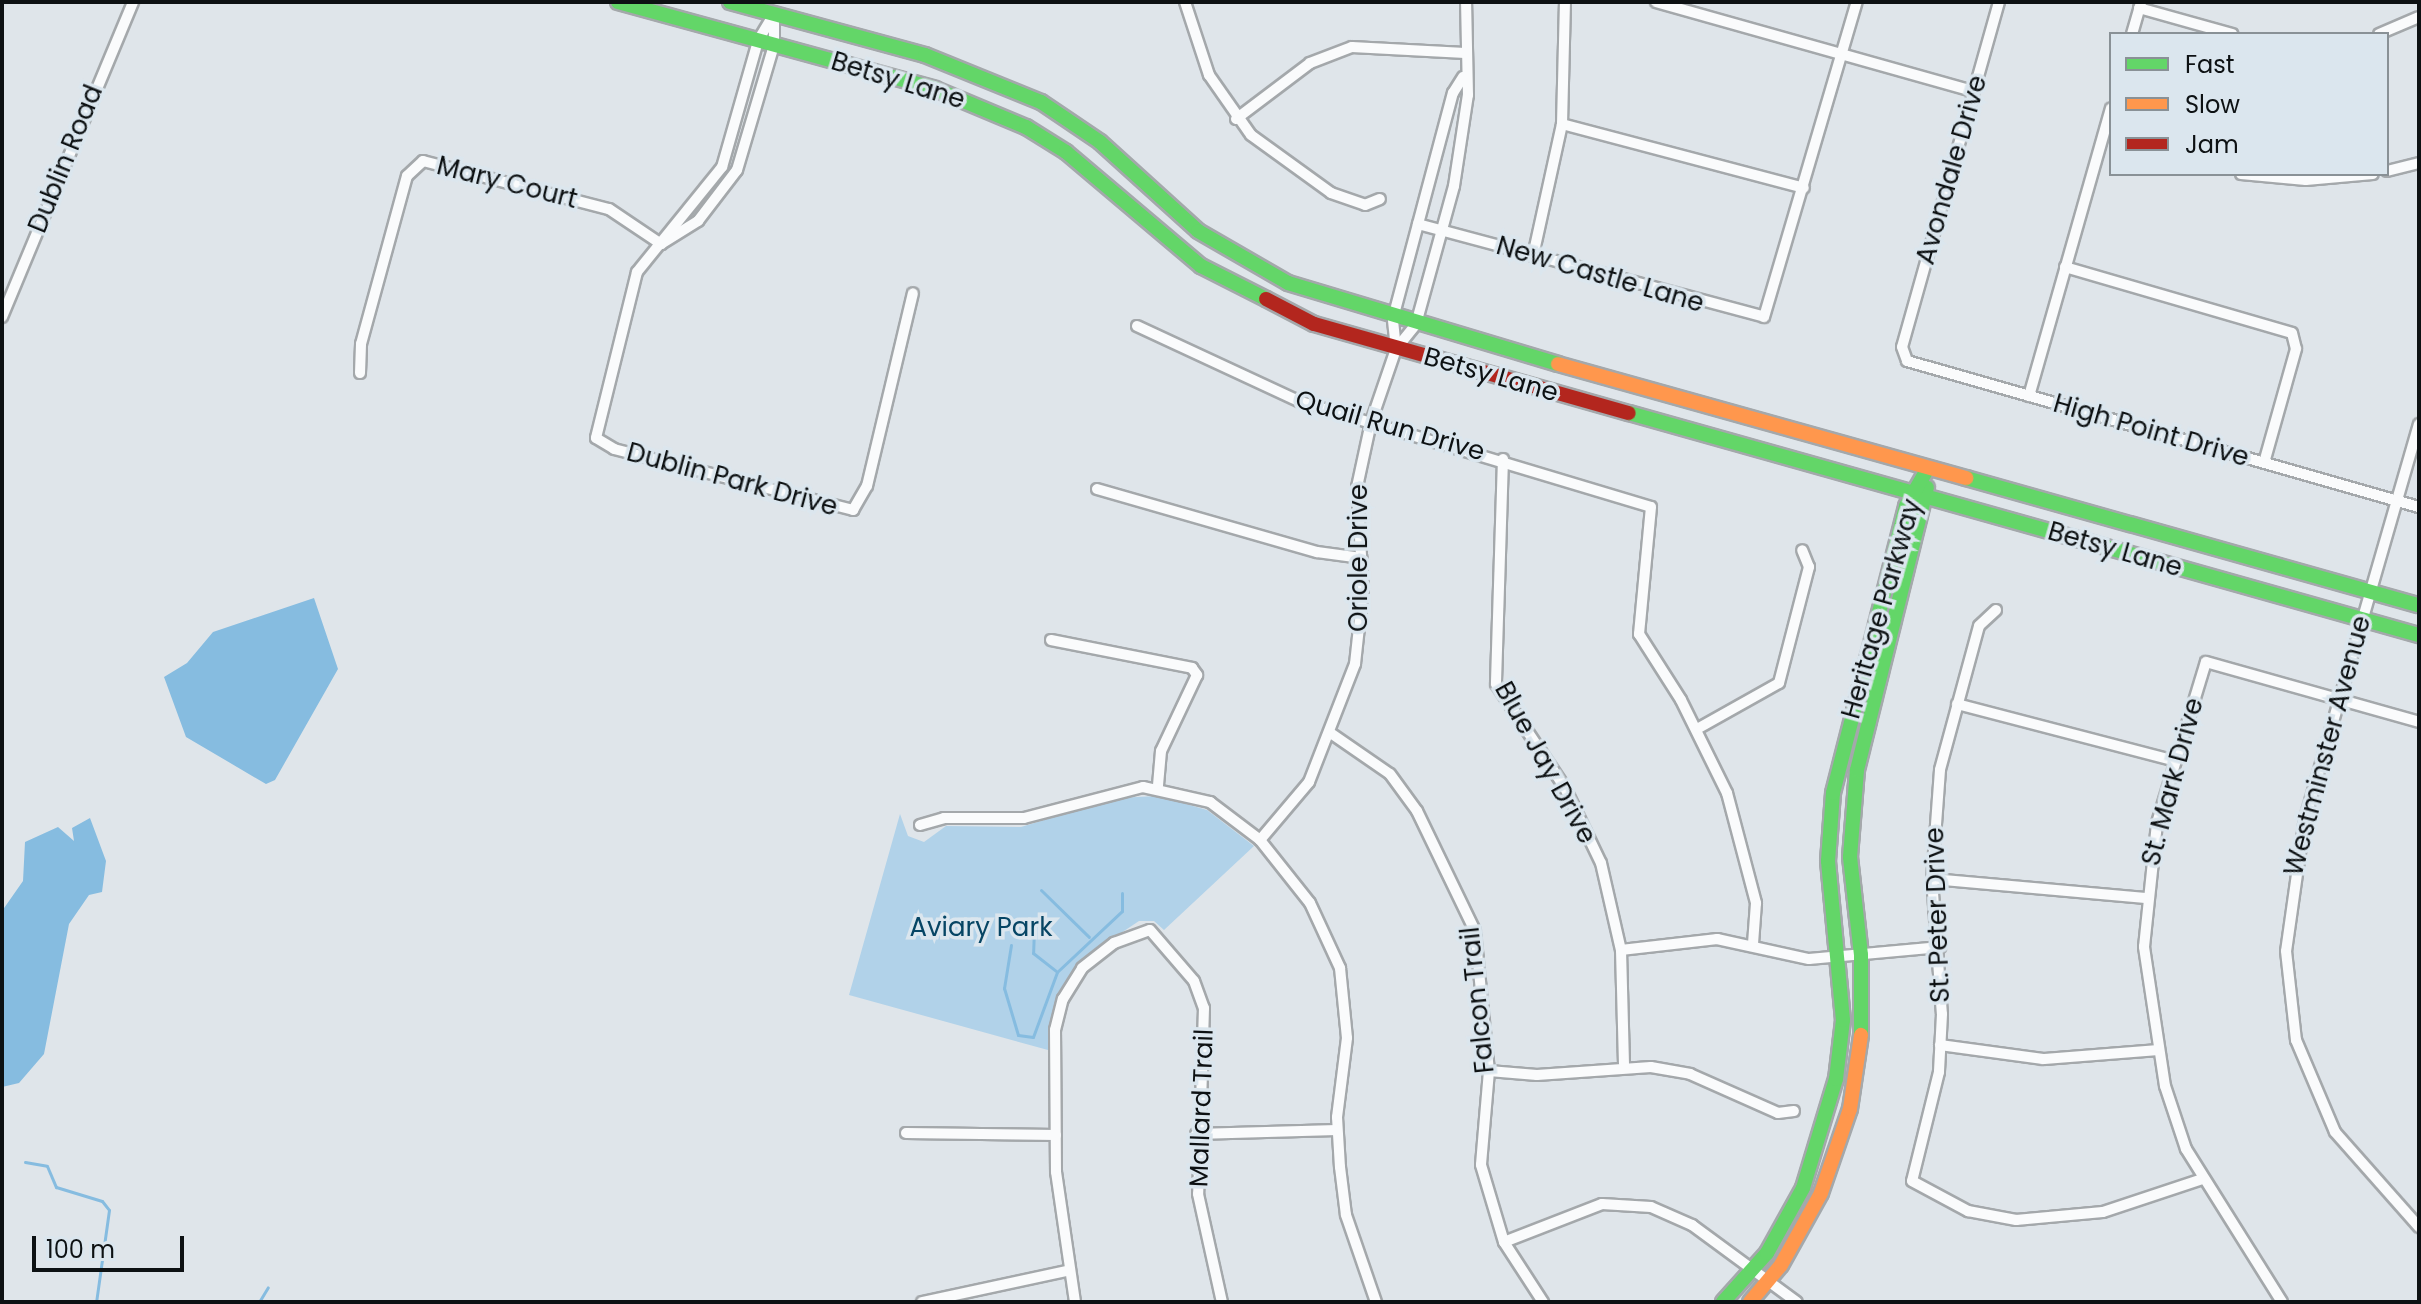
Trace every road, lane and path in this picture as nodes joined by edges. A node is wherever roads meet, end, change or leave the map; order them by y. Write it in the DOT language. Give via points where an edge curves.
graph roads {
  1 [pos="133,2"];
  2 [pos="730,2"];
  3 [pos="1185,2"];
  4 [pos="1466,2"];
  5 [pos="1565,2"];
  6 [pos="1656,2"];
  7 [pos="1857,2"];
  8 [pos="1999,2"];
  9 [pos="628,3"];
  10 [pos="2140,5"];
  11 [pos="774,14"];
  12 [pos="2419,17"];
  13 [pos="2133,32"];
  14 [pos="2226,32"];
  15 [pos="2384,32"];
  16 [pos="758,41"];
  17 [pos="774,45"];
  18 [pos="1465,53"];
  19 [pos="1842,53"];
  20 [pos="1463,77"];
  21 [pos="1973,91"];
  22 [pos="742,99"];
  23 [pos="758,103"];
  24 [pos="1236,119"];
  25 [pos="1562,124"];
  26 [pos="2107,139"];
  27 [pos="2419,163"];
  28 [pos="2389,170"];
  29 [pos="717,176"];
  30 [pos="2263,176"];
  31 [pos="2351,176"];
  32 [pos="730,185"];
  33 [pos="1804,188"];
  34 [pos="1380,199"];
  35 [pos="1418,224"];
  36 [pos="1442,231"];
  37 [pos="661,244"];
  38 [pos="1533,256"];
  39 [pos="2065,267"];
  40 [pos="913,293"];
  41 [pos="2,317"];
  42 [pos="1393,318"];
  43 [pos="1416,324"];
  44 [pos="1137,326"];
  45 [pos="1905,337"];
  46 [pos="1396,349"];
  47 [pos="360,373"];
  48 [pos="2029,396"];
  49 [pos="1371,422"];
  50 [pos="2419,424"];
  51 [pos="1503,459"];
  52 [pos="2264,463"];
  53 [pos="1928,468"];
  54 [pos="1097,489"];
  55 [pos="1920,496"];
  56 [pos="2395,500"];
  57 [pos="2419,507"];
  58 [pos="2122,523"];
  59 [pos="1802,550"];
  60 [pos="2115,550"];
  61 [pos="1362,558"];
  62 [pos="2369,591"];
  63 [pos="2419,605"];
  64 [pos="1996,610"];
  65 [pos="2362,619"];
  66 [pos="2419,635"];
  67 [pos="1051,640"];
  68 [pos="2341,702"];
  69 [pos="1957,704"];
  70 [pos="2419,722"];
  71 [pos="1697,729"];
  72 [pos="1332,734"];
  73 [pos="2176,761"];
  74 [pos="1158,788"];
  75 [pos="920,825"];
  76 [pos="1260,840"];
  77 [pos="1932,879"];
  78 [pos="2146,898"];
  79 [pos="1753,944"];
  80 [pos="1940,947"];
  81 [pos="1621,950"];
  82 [pos="1861,955"];
  83 [pos="1839,957"];
  84 [pos="1940,1045"];
  85 [pos="2157,1050"];
  86 [pos="1624,1064"];
  87 [pos="1489,1071"];
  88 [pos="1794,1111"];
  89 [pos="1337,1130"];
  90 [pos="906,1133"];
  91 [pos="1196,1134"];
  92 [pos="1056,1135"];
  93 [pos="2202,1179"];
  94 [pos="2419,1227"];
  95 [pos="1504,1242"];
  96 [pos="1752,1270"];
  97 [pos="1067,1271"];
  98 [pos="1768,1283"];
  99 [pos="922,1302"];
  100 [pos="1075,1302"];
  101 [pos="1222,1302"];
  102 [pos="1376,1302"];
  103 [pos="1543,1302"];
  104 [pos="1723,1302"];
  105 [pos="1750,1302"];
  106 [pos="1797,1302"];
  107 [pos="2282,1302"];
  1 -- 41 [label="street, Dublin Road"];
  2 -- 11 [label="main road, Betsy Lane"];
  3 -- 24 [label="street" via="1199,52"];
  4 -- 18 [label="street, Oriole Drive"];
  5 -- 25 [label="street"];
  6 -- 19 [label="street"];
  7 -- 19 [label="street"];
  8 -- 21 [label="street, Avondale Drive"];
  9 -- 16 [label="main road, Betsy Lane"];
  10 -- 13 [label="street"];
  10 -- 14 [label="street"];
  11 -- 16 [label="street, Dublin Park Drive"];
  11 -- 17 [label="street, Dublin Park Drive"];
  11 -- 42 [label="main road, Betsy Lane" via="985,75 1100,142 1198,231 1241,259 1288,283"];
  12 -- 15 [label="street"];
  16 -- 17 [label="main road, Betsy Lane"];
  16 -- 22 [label="street, Dublin Park Drive"];
  17 -- 23 [label="street, Dublin Park Drive"];
  17 -- 46 [label="main road, Betsy Lane" via="935,89 1026,127 1066,152 1162,240 1235,287 1294,316"];
  18 -- 20 [label="street, Oriole Drive"];
  18 -- 24 [label="street" via="1352,47 1310,63"];
  19 -- 21 [label="street"];
  19 -- 33 [label="street"];
  20 -- 35 [label="street, Oriole Drive"];
  20 -- 36 [label="street, Oriole Drive" via="1466,126"];
  21 -- 45 [label="street, Avondale Drive"];
  22 -- 23 [label="street"];
  22 -- 29 [label="street, Dublin Park Drive"];
  23 -- 32 [label="street, Dublin Park Drive"];
  24 -- 34 [label="street" via="1314,184 1365,205"];
  25 -- 33 [label="street"];
  25 -- 38 [label="street"];
  26 -- 39 [label="street"];
  27 -- 28 [label="street"];
  29 -- 32 [label="street"];
  29 -- 37 [label="street, Dublin Park Drive" via="666,230"];
  30 -- 31 [label="street"];
  32 -- 37 [label="street, Dublin Park Drive" via="698,221"];
  33 -- 38 [label="street, New Castle Lane" via="1764,317 1752,318"];
  35 -- 36 [label="street, New Castle Lane"];
  35 -- 42 [label="street, Oriole Drive"];
  36 -- 38 [label="street, New Castle Lane"];
  36 -- 43 [label="street, Oriole Drive"];
  37 -- 40 [label="street, Dublin Park Drive" via="633,285 596,438 614,449 841,510 861,503 867,486"];
  37 -- 47 [label="street, Mary Court" via="609,209 423,161 407,176 361,344"];
  39 -- 48 [label="street"];
  39 -- 52 [label="street" via="2288,330 2296,337"];
  42 -- 43 [label="main road, Betsy Lane"];
  42 -- 46 [label="street, Oriole Drive"];
  43 -- 46 [label="street, Oriole Drive"];
  43 -- 53 [label="main road, Betsy Lane"];
  44 -- 49 [label="street, Quail Run Drive" via="1220,370"];
  45 -- 48 [label="street, High Point Drive" via="1902,352 1911,363"];
  46 -- 49 [label="street, Oriole Drive"];
  46 -- 55 [label="main road, Betsy Lane"];
  48 -- 52 [label="street, High Point Drive"];
  49 -- 51 [label="street, Quail Run Drive"];
  49 -- 61 [label="street, Oriole Drive" via="1357,487"];
  50 -- 56 [label="street, Westminster Avenue"];
  51 -- 71 [label="street, Quail Run Drive" via="1651,507 1639,634"];
  51 -- 81 [label="street, Blue Jay Drive" via="1496,684 1565,788 1601,863"];
  52 -- 56 [label="street, High Point Drive"];
  53 -- 55 [label="main road, Heritage Parkway"];
  53 -- 58 [label="main road, Betsy Lane"];
  54 -- 61 [label="street" via="1317,552"];
  55 -- 60 [label="main road, Betsy Lane"];
  55 -- 82 [label="main road, Heritage Parkway" via="1857,770 1850,857"];
  55 -- 83 [label="main road, Heritage Parkway" via="1833,793 1828,861"];
  56 -- 57 [label="street, High Point Drive"];
  56 -- 62 [label="street, Westminster Avenue"];
  58 -- 60 [label="main road"];
  58 -- 62 [label="main road, Betsy Lane"];
  59 -- 71 [label="street" via="1809,567 1779,683"];
  60 -- 65 [label="main road, Betsy Lane"];
  61 -- 72 [label="street, Oriole Drive" via="1359,642"];
  62 -- 63 [label="main road, Betsy Lane"];
  62 -- 65 [label="street, Westminster Avenue"];
  64 -- 69 [label="street, St. Peter Drive" via="1979,626"];
  65 -- 66 [label="main road, Betsy Lane"];
  65 -- 68 [label="street, Westminster Avenue"];
  67 -- 74 [label="street" via="1192,668 1197,675 1161,751"];
  68 -- 70 [label="street"];
  68 -- 73 [label="street, St. Mark Drive" via="2206,662"];
  68 -- 94 [label="street, Westminster Avenue" via="2290,887 2286,951 2296,1040 2335,1132"];
  69 -- 73 [label="street"];
  69 -- 77 [label="street, St. Peter Drive" via="1940,770"];
  71 -- 79 [label="street" via="1749,863 1756,903"];
  72 -- 76 [label="street, Oriole Drive" via="1302,794"];
  72 -- 87 [label="street, Falcon Trail" via="1390,774 1449,867 1475,931"];
  73 -- 78 [label="street, St. Mark Drive" via="2157,823"];
  74 -- 75 [label="street" via="1117,789 1024,818 944,818"];
  74 -- 76 [label="street" via="1222,808"];
  76 -- 89 [label="street" via="1310,903 1340,968 1347,1038"];
  77 -- 78 [label="street"];
  77 -- 80 [label="street, St. Peter Drive"];
  78 -- 85 [label="street, St. Mark Drive" via="2144,947"];
  79 -- 81 [label="street" via="1717,939"];
  79 -- 83 [label="street" via="1777,955"];
  80 -- 82 [label="street"];
  80 -- 84 [label="street, St. Peter Drive"];
  81 -- 86 [label="street, Blue Jay Drive"];
  82 -- 83 [label="street"];
  82 -- 98 [label="main road, Heritage Parkway" via="1861,1039 1850,1109 1821,1193"];
  83 -- 96 [label="main road, Heritage Parkway" via="1840,1049 1819,1142 1803,1188"];
  84 -- 85 [label="street" via="2043,1059"];
  84 -- 93 [label="street, St. Peter Drive" via="1912,1181 1968,1211 2016,1220 2103,1212"];
  85 -- 93 [label="street, St. Mark Drive" via="2186,1149"];
  86 -- 87 [label="street" via="1537,1075"];
  86 -- 88 [label="street" via="1690,1074 1778,1113"];
  87 -- 95 [label="street, Falcon Trail" via="1481,1165"];
  89 -- 91 [label="street"];
  89 -- 102 [label="street" via="1346,1215"];
  90 -- 92 [label="street"];
  91 -- 92 [label="street, Mallard Trail" via="1204,1008 1194,981 1150,930 1114,943 1082,968 1063,999 1055,1030"];
  91 -- 101 [label="street, Mallard Trail" via="1198,1194"];
  92 -- 97 [label="street"];
  93 -- 107 [label="street, St. Mark Drive"];
  95 -- 96 [label="street" via="1602,1204 1651,1207 1692,1225"];
  95 -- 103 [label="street, Falcon Trail"];
  96 -- 98 [label="street"];
  96 -- 104 [label="main road, Heritage Parkway"];
  97 -- 99 [label="street"];
  97 -- 100 [label="street"];
  98 -- 105 [label="main road, Heritage Parkway"];
  98 -- 106 [label="street"];
}
